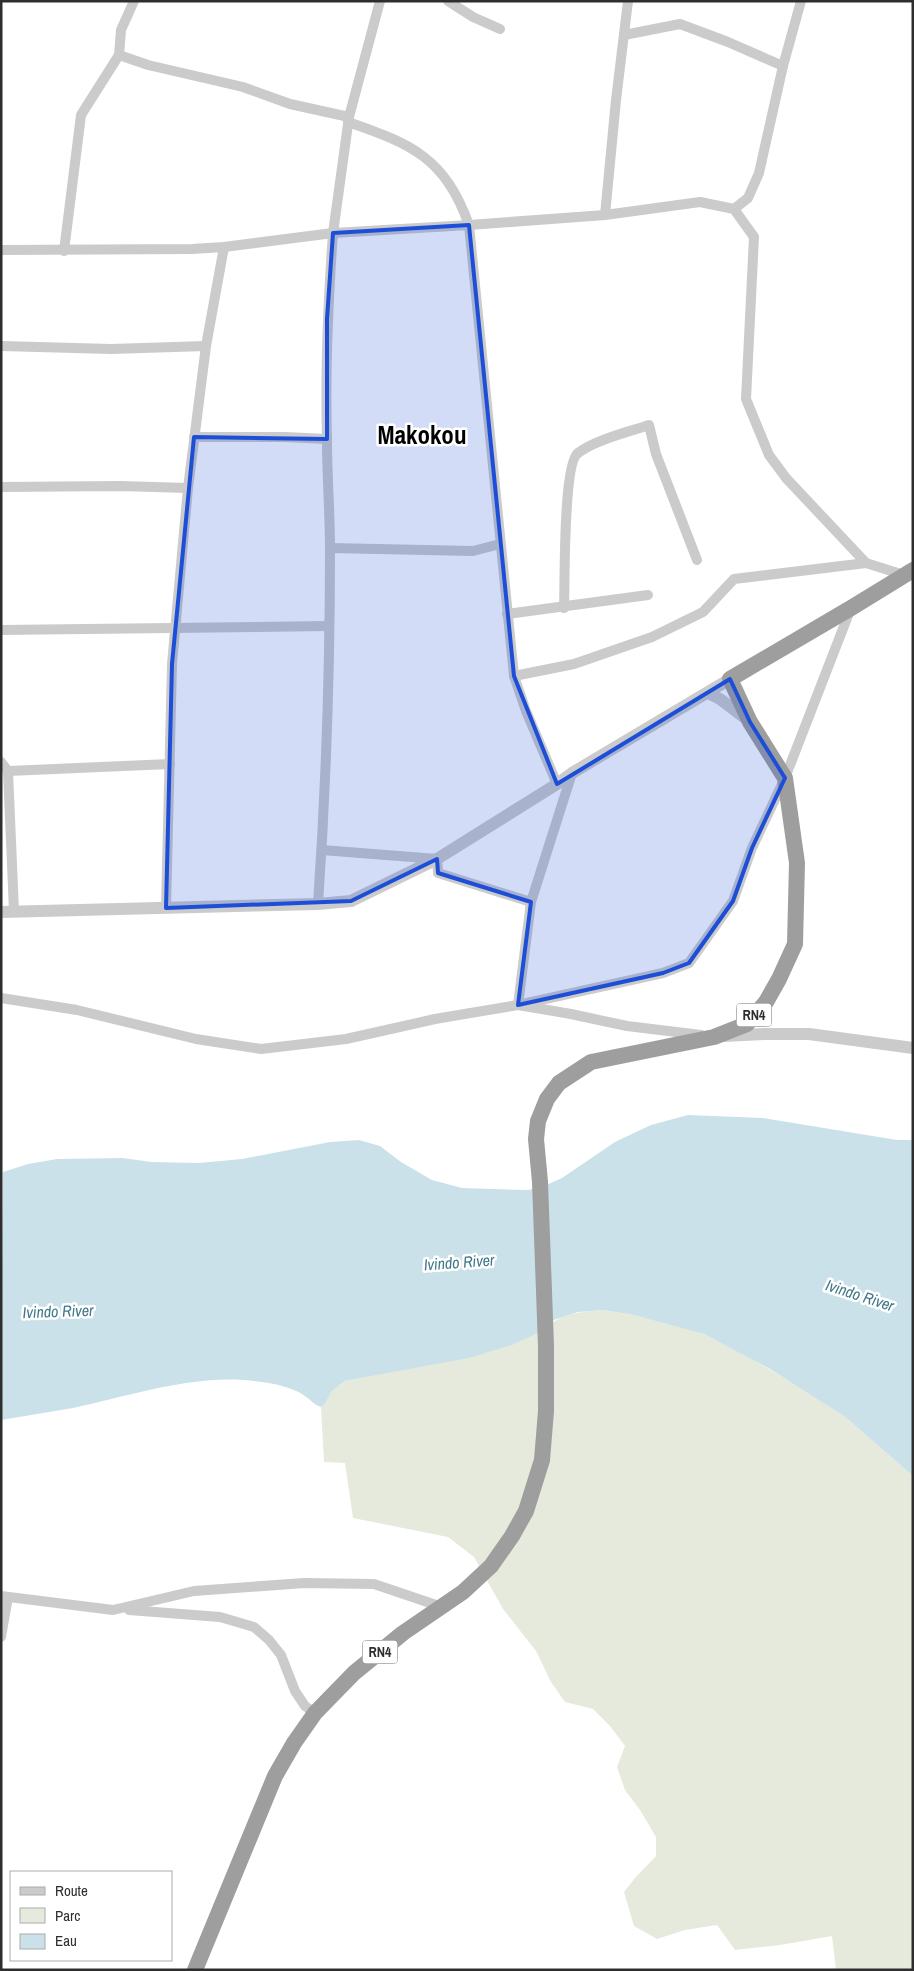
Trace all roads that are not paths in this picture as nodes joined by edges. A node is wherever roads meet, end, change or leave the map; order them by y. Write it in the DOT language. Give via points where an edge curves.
graph roads {
  1 [pos="134,1"];
  2 [pos="380,1"];
  3 [pos="448,1"];
  4 [pos="628,1"];
  5 [pos="801,1"];
  6 [pos="500,29"];
  7 [pos="624,35"];
  8 [pos="119,55"];
  9 [pos="783,66"];
  10 [pos="349,119"];
  11 [pos="734,209"];
  12 [pos="605,214"];
  13 [pos="468,225"];
  14 [pos="333,233"];
  15 [pos="224,247"];
  16 [pos="1,250"];
  17 [pos="64,251"];
  18 [pos="1,346"];
  19 [pos="206,346"];
  20 [pos="194,437"];
  21 [pos="327,440"];
  22 [pos="1,487"];
  23 [pos="188,488"];
  24 [pos="500,544"];
  25 [pos="330,548"];
  26 [pos="697,560"];
  27 [pos="866,563"];
  28 [pos="909,572"];
  29 [pos="648,595"];
  30 [pos="564,608"];
  31 [pos="851,608"];
  32 [pos="507,614"];
  33 [pos="329,626"];
  34 [pos="175,627"];
  35 [pos="1,630"];
  36 [pos="514,676"];
  37 [pos="730,680"];
  38 [pos="708,692"];
  39 [pos="750,722"];
  40 [pos="170,764"];
  41 [pos="5,766"];
  42 [pos="572,773"];
  43 [pos="785,778"];
  44 [pos="557,784"];
  45 [pos="322,850"];
  46 [pos="436,859"];
  47 [pos="531,902"];
  48 [pos="318,904"];
  49 [pos="166,908"];
  50 [pos="8,911"];
  51 [pos="1,998"];
  52 [pos="518,1005"];
  53 [pos="714,1037"];
  54 [pos="913,1048"];
  55 [pos="4,1597"];
  56 [pos="442,1607"];
  57 [pos="113,1610"];
  58 [pos="1,1637"];
  59 [pos="315,1713"];
  60 [pos="195,1970"];
  1 -- 8 [label="street" via="121,30"];
  2 -- 10 [label="street"];
  3 -- 6 [label="street"];
  4 -- 7 [label="street"];
  5 -- 9 [label="street"];
  7 -- 9 [label="street" via="680,24"];
  7 -- 12 [label="street"];
  8 -- 10 [label="street"];
  8 -- 17 [label="street" via="81,115"];
  9 -- 11 [label="street" via="759,173 748,198"];
  10 -- 13 [label="street" via="414,149 440,170 461,204"];
  10 -- 14 [label="street"];
  11 -- 12 [label="street" via="700,202"];
  11 -- 27 [label="street" via="754,237 746,399 769,455 786,478"];
  12 -- 13 [label="street"];
  13 -- 14 [label="street"];
  13 -- 24 [label="street"];
  14 -- 15 [label="street"];
  14 -- 21 [label="street" via="327,319"];
  15 -- 17 [label="street"];
  15 -- 19 [label="street"];
  16 -- 17 [label="street"];
  18 -- 19 [label="street" via="111,349"];
  19 -- 20 [label="street"];
  20 -- 21 [label="street"];
  20 -- 23 [label="street"];
  21 -- 25 [label="street"];
  22 -- 23 [label="street"];
  23 -- 34 [label="street"];
  24 -- 25 [label="street" via="473,552"];
  24 -- 32 [label="street"];
  25 -- 33 [label="street"];
  26 -- 30 [label="street" via="656,454 649,425 613,436 577,453 573,461 568,484"];
  27 -- 28 [label="street"];
  27 -- 36 [label="street" via="734,579 704,612 652,637 574,664"];
  28 -- 31 [label="highway"];
  29 -- 30 [label="street"];
  30 -- 32 [label="street"];
  31 -- 37 [label="highway"];
  31 -- 43 [label="street"];
  32 -- 36 [label="street"];
  33 -- 34 [label="street"];
  33 -- 45 [label="street"];
  34 -- 35 [label="street"];
  34 -- 40 [label="street"];
  36 -- 44 [label="street"];
  37 -- 38 [label="street"];
  37 -- 39 [label="highway, RN4"];
  38 -- 39 [label="street"];
  38 -- 42 [label="street"];
  39 -- 43 [label="highway, RN4"];
  40 -- 41 [label="street"];
  40 -- 49 [label="street"];
  41 -- 50 [label="street"];
  42 -- 44 [label="street"];
  42 -- 47 [label="street"];
  43 -- 52 [label="street" via="752,848 733,901 689,963 664,974"];
  43 -- 53 [label="highway, RN4" via="797,863 795,944 766,1002 747,1024"];
  44 -- 46 [label="street"];
  45 -- 46 [label="street"];
  45 -- 48 [label="street"];
  46 -- 47 [label="street" via="438,873"];
  46 -- 48 [label="street" via="351,901"];
  47 -- 52 [label="street"];
  48 -- 49 [label="street"];
  49 -- 50 [label="street"];
  51 -- 52 [label="street" via="77,1010 196,1039 261,1049 346,1039"];
  52 -- 53 [label="street" via="627,1026"];
  53 -- 54 [label="street" via="809,1034"];
  53 -- 56 [label="highway, RN4" via="591,1062 559,1083 547,1099 538,1121 536,1139 546,1346 542,1460 526,1511 512,1536 491,1566"];
  55 -- 57 [label="street"];
  55 -- 58 [label="street"];
  56 -- 57 [label="street" via="374,1584 304,1582 194,1591"];
  56 -- 59 [label="highway, RN4" via="354,1673"];
  57 -- 59 [label="street" via="220,1617 254,1627 280,1655 295,1691 305,1706"];
  59 -- 60 [label="highway, RN4" via="275,1776"];
}
